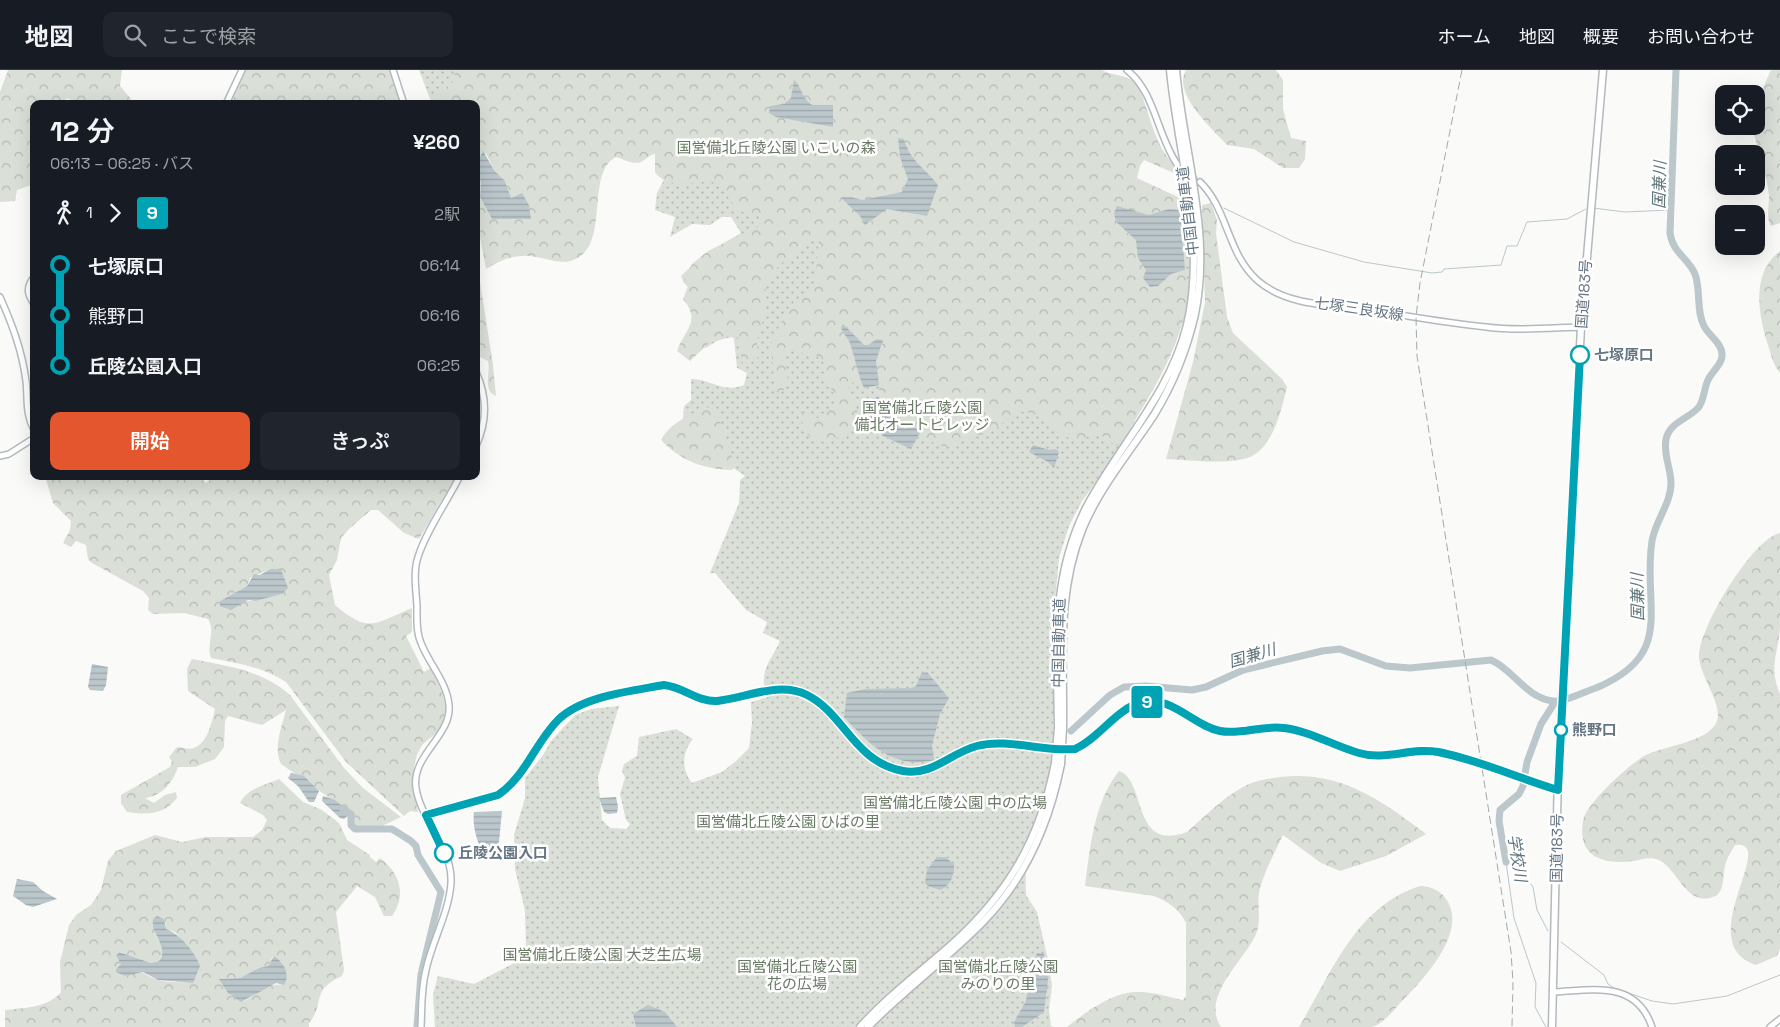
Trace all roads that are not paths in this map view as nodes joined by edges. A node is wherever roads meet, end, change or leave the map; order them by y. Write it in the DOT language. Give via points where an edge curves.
graph roads {
  1 [pos="242,70"];
  2 [pos="393,70"];
  3 [pos="1127,70"];
  4 [pos="1170,70"];
  5 [pos="1176,70"];
  6 [pos="1603,70"];
  7 [pos="228,100"];
  8 [pos="403,100"];
  9 [pos="1177,164"];
  10 [pos="1200,182"];
  11 [pos="30,282"];
  12 [pos="30,295"];
  13 [pos="0,296"];
  14 [pos="1581,327"];
  15 [pos="480,387"];
  16 [pos="30,418"];
  17 [pos="480,435"];
  18 [pos="30,441"];
  19 [pos="0,456"];
  20 [pos="458,480"];
  21 [pos="1061,728"];
  22 [pos="1058,764"];
  23 [pos="1558,790"];
  24 [pos="426,815"];
  25 [pos="1553,992"];
  26 [pos="1780,1019"];
  27 [pos="421,1027"];
  28 [pos="860,1027"];
  29 [pos="868,1027"];
  30 [pos="1552,1027"];
  31 [pos="1652,1027"];
  32 [pos="1770,1027"];
  1 -- 7 [label="street"];
  2 -- 8 [label="street"];
  3 -- 9 [label="street" via="1142,87 1169,153"];
  4 -- 21 [label="highway, 中国自動車道" via="1194,240 1192,298 1181,345 1164,384 1099,485 1070,547 1056,618"];
  5 -- 21 [label="highway, 中国自動車道" via="1200,239 1198,298 1186,347 1169,386 1155,413 1104,488 1076,548 1062,618"];
  6 -- 14 [label="highway, 国道183号"];
  10 -- 14 [label="street, 七塚三良坂線" via="1213,197 1242,264 1258,281 1279,295 1486,327"];
  11 -- 12 [label="street"];
  13 -- 16 [label="street" via="17,336"];
  14 -- 23 [label="highway, 国道183号"];
  15 -- 17 [label="street" via="485,405"];
  18 -- 19 [label="street"];
  20 -- 24 [label="street" via="416,566 420,642 439,676 449,706 448,717 417,773 417,792"];
  21 -- 22 [label="highway, 中国自動車道, bridge"];
  22 -- 28 [label="highway, 中国自動車道" via="1031,844 1008,883 967,930"];
  22 -- 29 [label="highway, 中国自動車道" via="1045,826 1012,887 971,934"];
  23 -- 24 [label="street" via="1437,752 1412,751 1374,756 1284,728 1231,733 1216,730 1172,707 1155,702 1134,706 1075,749 984,745 938,767 905,771 882,764 860,748 822,706 807,695 786,690 707,700 664,685 573,708 557,721 516,780 504,791"];
  23 -- 25 [label="highway, 国道183号"];
  24 -- 27 [label="street" via="446,857 451,883 425,972"];
  25 -- 30 [label="highway, 国道183号"];
  25 -- 31 [label="street" via="1596,990 1629,995 1644,1009"];
  26 -- 32 [label="street"];
}
